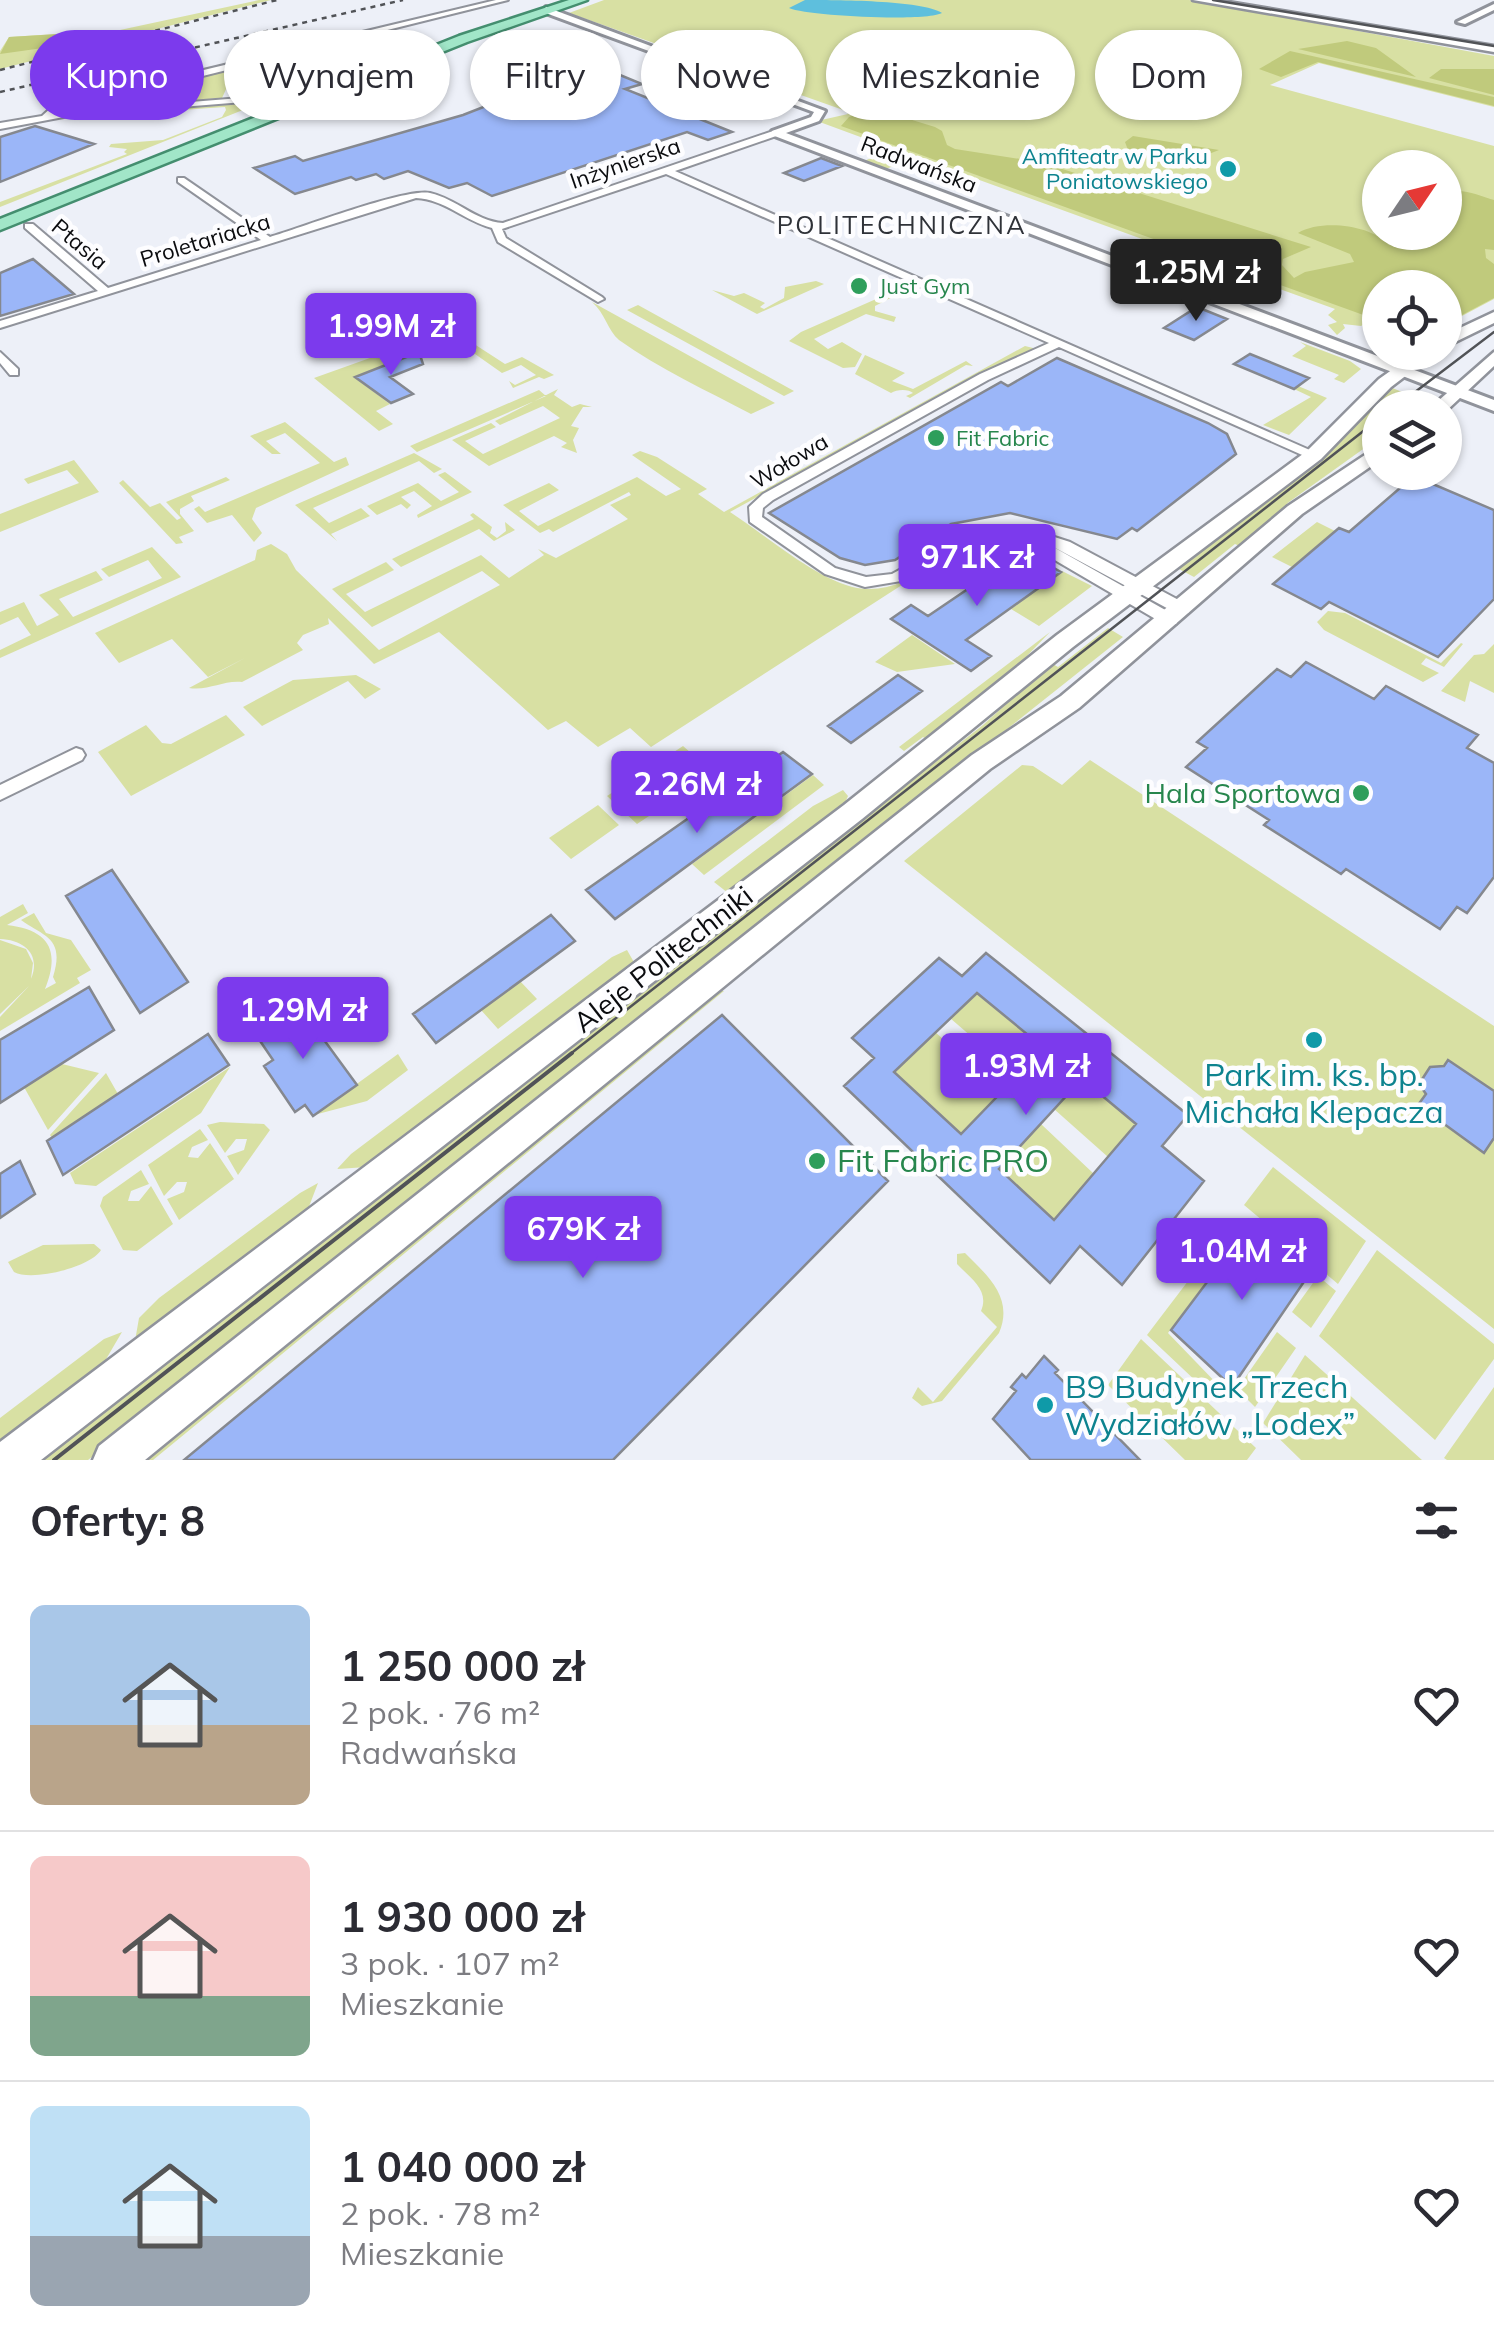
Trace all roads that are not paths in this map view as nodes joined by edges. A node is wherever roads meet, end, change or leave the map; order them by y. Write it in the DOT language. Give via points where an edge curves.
graph roads {
  1 [pos="505,0"];
  2 [pos="581,0"];
  3 [pos="1198,0"];
  4 [pos="1234,0"];
  5 [pos="552,5"];
  6 [pos="1494,7"];
  7 [pos="1367,25"];
  8 [pos="1476,25"];
  9 [pos="1461,28"];
  10 [pos="379,30"];
  11 [pos="450,36"];
  12 [pos="1494,45"];
  13 [pos="30,119"];
  14 [pos="242,120"];
  15 [pos="0,126"];
  16 [pos="776,133"];
  17 [pos="665,170"];
  18 [pos="181,180"];
  19 [pos="0,216"];
  20 [pos="0,225"];
  21 [pos="28,226"];
  22 [pos="496,226"];
  23 [pos="270,240"];
  24 [pos="106,292"];
  25 [pos="598,299"];
  26 [pos="1494,317"];
  27 [pos="0,325"];
  28 [pos="1462,333"];
  29 [pos="1060,343"];
  30 [pos="0,356"];
  31 [pos="1494,357"];
  32 [pos="1400,371"];
  33 [pos="14,372"];
  34 [pos="1452,390"];
  35 [pos="1460,390"];
  36 [pos="1462,394"];
  37 [pos="1494,406"];
  38 [pos="1314,455"];
  39 [pos="1362,464"];
  40 [pos="1134,591"];
  41 [pos="1176,614"];
  42 [pos="76,755"];
  43 [pos="0,794"];
  44 [pos="9,1460"];
  45 [pos="113,1460"];
  1 -- 10 [label="street"];
  2 -- 5 [label="main road"];
  3 -- 7 [label="main road"];
  4 -- 7 [label="main road"];
  5 -- 11 [label="main road"];
  5 -- 16 [label="street, Inżynierska" via="820,113"];
  5 -- 20 [label="main road"];
  6 -- 9 [label="street"];
  7 -- 9 [label="main road"];
  7 -- 12 [label="main road"];
  8 -- 9 [label="street"];
  9 -- 12 [label="main road"];
  13 -- 15 [label="street"];
  14 -- 19 [label="main road"];
  16 -- 17 [label="street, Inżynierska"];
  16 -- 32 [label="street, Radwańska"];
  17 -- 22 [label="street, Inżynierska"];
  17 -- 29 [label="street"];
  18 -- 23 [label="street"];
  21 -- 24 [label="street, Ptasia"];
  22 -- 23 [label="street, Proletariacka" via="422,194"];
  22 -- 25 [label="street" via="502,240"];
  23 -- 24 [label="street, Proletariacka"];
  24 -- 27 [label="street, Proletariacka"];
  26 -- 28 [label="main road"];
  29 -- 38 [label="street"];
  29 -- 40 [label="street, Wołowa" via="984,377 768,496 754,515 830,571 865,582 896,578 978,539 1016,535"];
  30 -- 33 [label="street"];
  31 -- 35 [label="main road"];
  32 -- 34 [label="street, Radwańska"];
  32 -- 38 [label="main road, Aleje Politechniki"];
  36 -- 37 [label="street, Radwańska"];
  38 -- 40 [label="main road, Aleje Politechniki"];
  39 -- 41 [label="main road, Aleje Politechniki" via="1296,510"];
  40 -- 41 [label="street, Wołowa"];
  40 -- 44 [label="main road, Aleje Politechniki"];
  41 -- 45 [label="main road, Aleje Politechniki" via="1070,702 981,762"];
  42 -- 43 [label="street"];
}
